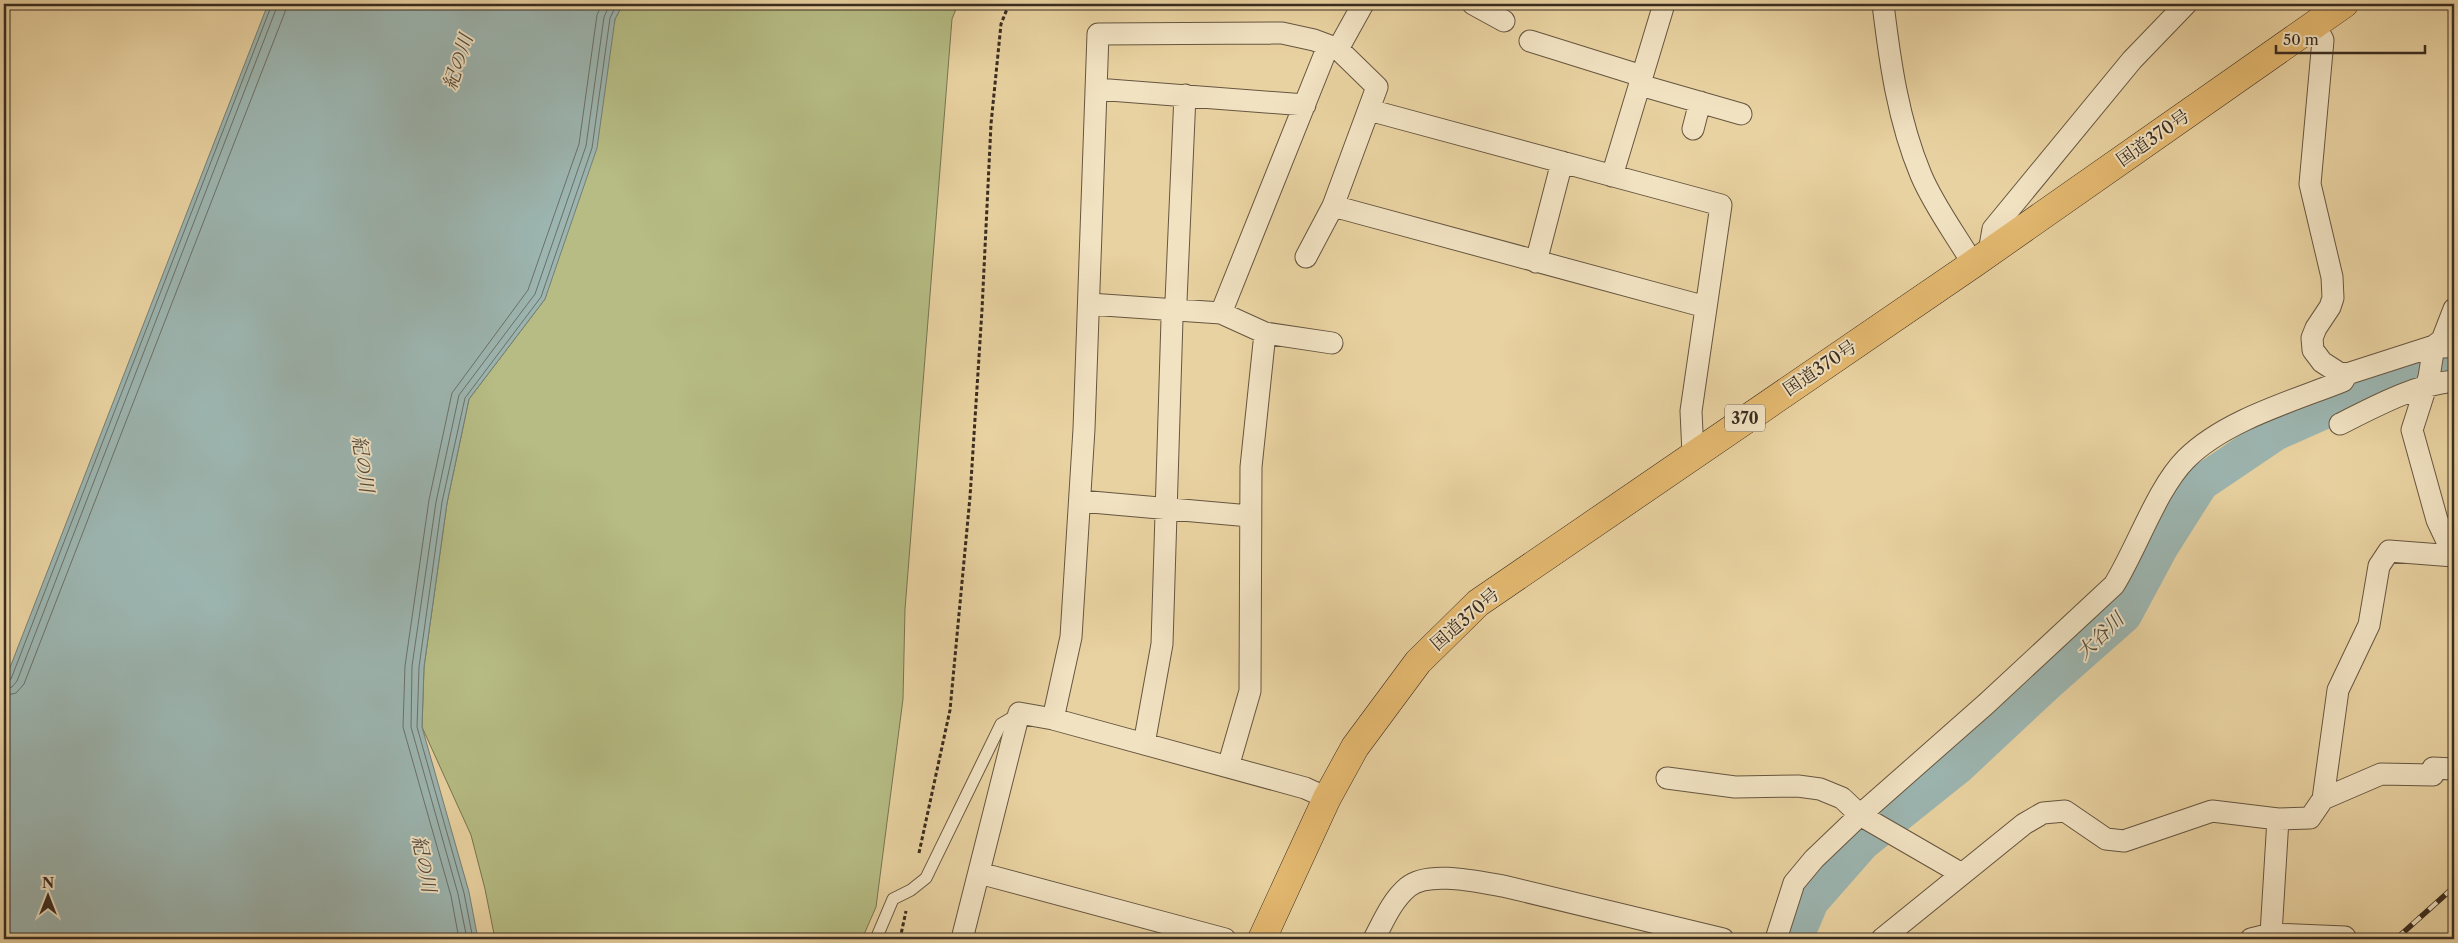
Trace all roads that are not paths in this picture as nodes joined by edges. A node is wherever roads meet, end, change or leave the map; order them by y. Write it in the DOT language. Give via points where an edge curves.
graph roads {
  1 [pos="1363,4"];
  2 [pos="1473,4"];
  3 [pos="1664,4"];
  4 [pos="1883,4"];
  5 [pos="2186,4"];
  6 [pos="2341,5"];
  7 [pos="1504,21"];
  8 [pos="2315,25"];
  9 [pos="1530,42"];
  10 [pos="1333,48"];
  11 [pos="1641,80"];
  12 [pos="1096,88"];
  13 [pos="1185,96"];
  14 [pos="1700,102"];
  15 [pos="1304,105"];
  16 [pos="1369,110"];
  17 [pos="1741,114"];
  18 [pos="1692,129"];
  19 [pos="1562,162"];
  20 [pos="1612,176"];
  21 [pos="1333,206"];
  22 [pos="1306,257"];
  23 [pos="1981,258"];
  24 [pos="1536,262"];
  25 [pos="1088,304"];
  26 [pos="1706,307"];
  27 [pos="1174,309"];
  28 [pos="2454,309"];
  29 [pos="1221,313"];
  30 [pos="1265,333"];
  31 [pos="1332,344"];
  32 [pos="2435,363"];
  33 [pos="2347,374"];
  34 [pos="2454,381"];
  35 [pos="2340,424"];
  36 [pos="1693,454"];
  37 [pos="1080,501"];
  38 [pos="1165,508"];
  39 [pos="1250,516"];
  40 [pos="1019,713"];
  41 [pos="1053,719"];
  42 [pos="1144,744"];
  43 [pos="1228,767"];
  44 [pos="2454,769"];
  45 [pos="1667,778"];
  46 [pos="1327,798"];
  47 [pos="2323,799"];
  48 [pos="1860,815"];
  49 [pos="2278,819"];
  50 [pos="979,873"];
  51 [pos="1962,874"];
  52 [pos="2261,937"];
  53 [pos="2345,937"];
  54 [pos="876,939"];
  55 [pos="962,939"];
  56 [pos="1225,939"];
  57 [pos="1262,939"];
  58 [pos="1374,939"];
  59 [pos="1723,939"];
  60 [pos="1776,939"];
  61 [pos="1882,939"];
  1 -- 10 [label="street"];
  2 -- 7 [label="street"];
  3 -- 11 [label="street"];
  4 -- 23 [label="street" via="1901,121 1922,176"];
  5 -- 23 [label="street" via="2132,60 1993,229"];
  6 -- 8 [label="highway, 国道370号 / 370"];
  8 -- 23 [label="highway, 国道370号 / 370"];
  8 -- 33 [label="street" via="2323,40 2310,184 2332,277 2333,298 2312,338 2313,350 2322,362 2338,373"];
  9 -- 11 [label="street"];
  10 -- 12 [label="street" via="1282,33 1098,34"];
  10 -- 15 [label="street"];
  10 -- 16 [label="street" via="1377,87"];
  11 -- 14 [label="street"];
  11 -- 20 [label="street"];
  12 -- 13 [label="street"];
  12 -- 25 [label="street"];
  13 -- 15 [label="street"];
  13 -- 27 [label="street"];
  14 -- 17 [label="street"];
  14 -- 18 [label="street"];
  15 -- 29 [label="street"];
  16 -- 19 [label="street"];
  16 -- 21 [label="street"];
  19 -- 20 [label="street"];
  19 -- 24 [label="street"];
  20 -- 26 [label="street" via="1721,205"];
  21 -- 22 [label="street"];
  21 -- 24 [label="street"];
  23 -- 36 [label="highway, 国道370号 / 370"];
  24 -- 26 [label="street"];
  25 -- 27 [label="street"];
  25 -- 37 [label="street"];
  26 -- 36 [label="street" via="1691,411"];
  27 -- 29 [label="street"];
  27 -- 38 [label="street"];
  28 -- 32 [label="street"];
  29 -- 30 [label="street"];
  30 -- 31 [label="street"];
  30 -- 39 [label="street" via="1251,467"];
  32 -- 33 [label="street"];
  32 -- 34 [label="street" via="2438,383"];
  32 -- 35 [label="street" via="2397,396"];
  32 -- 47 [label="street" via="2412,430 2437,520 2454,556 2389,551 2379,566 2369,625 2338,690"];
  33 -- 48 [label="street" via="2343,381 2244,421 2185,459 2157,503 2114,585"];
  36 -- 46 [label="highway, 国道370号 / 370" via="1478,603 1418,662 1355,747"];
  37 -- 38 [label="street"];
  37 -- 41 [label="street" via="1071,637"];
  38 -- 39 [label="street"];
  38 -- 42 [label="street" via="1162,644"];
  39 -- 43 [label="street" via="1250,691"];
  40 -- 41 [label="street"];
  40 -- 50 [label="street"];
  40 -- 54 [label="lane" via="1001,724 926,878 893,899"];
  41 -- 42 [label="street"];
  42 -- 43 [label="street"];
  43 -- 46 [label="street" via="1305,788"];
  44 -- 47 [label="street" via="2433,768 2433,775 2381,774"];
  45 -- 48 [label="street" via="1735,787 1820,789 1842,798"];
  46 -- 57 [label="highway, 国道370号 / 370"];
  47 -- 49 [label="street" via="2310,818"];
  48 -- 51 [label="street"];
  48 -- 60 [label="street" via="1794,882"];
  49 -- 51 [label="street" via="2212,811 2124,841 2106,839 2065,811 2043,813 2024,824"];
  49 -- 52 [label="street"];
  50 -- 55 [label="street"];
  50 -- 56 [label="street"];
  51 -- 61 [label="street"];
  52 -- 53 [label="street"];
  58 -- 59 [label="street" via="1389,910 1408,886 1426,880 1445,879 1503,886"];
}
